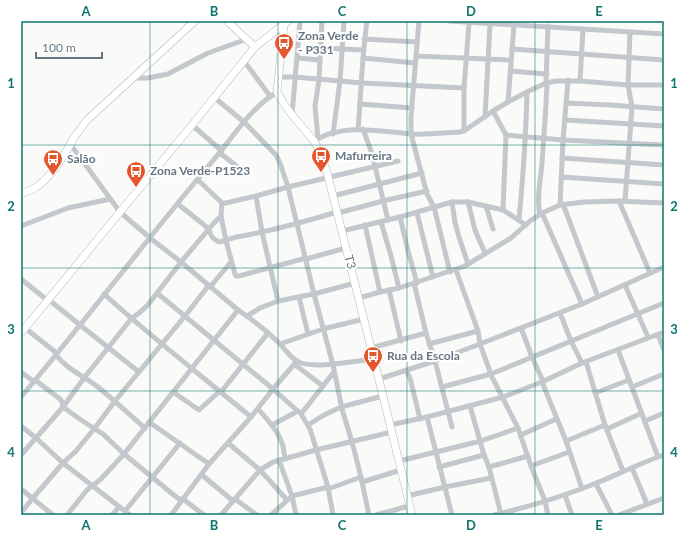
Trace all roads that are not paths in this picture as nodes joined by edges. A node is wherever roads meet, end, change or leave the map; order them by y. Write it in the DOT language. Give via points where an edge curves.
graph roads {
  1 [pos="193,21"];
  2 [pos="227,21"];
  3 [pos="300,21"];
  4 [pos="322,21"];
  5 [pos="344,21"];
  6 [pos="366,21"];
  7 [pos="419,21"];
  8 [pos="449,21"];
  9 [pos="286,23"];
  10 [pos="469,23"];
  11 [pos="490,24"];
  12 [pos="514,26"];
  13 [pos="548,26"];
  14 [pos="583,29"];
  15 [pos="630,33"];
  16 [pos="664,34"];
  17 [pos="247,39"];
  18 [pos="364,39"];
  19 [pos="417,42"];
  20 [pos="255,47"];
  21 [pos="321,48"];
  22 [pos="342,49"];
  23 [pos="512,49"];
  24 [pos="363,50"];
  25 [pos="547,52"];
  26 [pos="582,54"];
  27 [pos="416,56"];
  28 [pos="629,57"];
  29 [pos="297,58"];
  30 [pos="363,58"];
  31 [pos="466,58"];
  32 [pos="489,58"];
  33 [pos="320,60"];
  34 [pos="511,60"];
  35 [pos="664,60"];
  36 [pos="244,61"];
  37 [pos="415,63"];
  38 [pos="510,71"];
  39 [pos="547,74"];
  40 [pos="278,77"];
  41 [pos="295,77"];
  42 [pos="133,78"];
  43 [pos="319,80"];
  44 [pos="568,80"];
  45 [pos="580,80"];
  46 [pos="340,81"];
  47 [pos="362,83"];
  48 [pos="547,83"];
  49 [pos="628,85"];
  50 [pos="664,85"];
  51 [pos="413,86"];
  52 [pos="464,88"];
  53 [pos="527,92"];
  54 [pos="274,94"];
  55 [pos="215,98"];
  56 [pos="508,102"];
  57 [pos="566,102"];
  58 [pos="360,104"];
  59 [pos="632,107"];
  60 [pos="412,108"];
  61 [pos="664,109"];
  62 [pos="493,111"];
  63 [pos="292,115"];
  64 [pos="484,117"];
  65 [pos="565,120"];
  66 [pos="244,122"];
  67 [pos="631,124"];
  68 [pos="192,125"];
  69 [pos="664,126"];
  70 [pos="360,129"];
  71 [pos="464,131"];
  72 [pos="333,134"];
  73 [pos="412,134"];
  74 [pos="506,135"];
  75 [pos="526,137"];
  76 [pos="544,138"];
  77 [pos="316,140"];
  78 [pos="563,140"];
  79 [pos="630,144"];
  80 [pos="71,145"];
  81 [pos="664,146"];
  82 [pos="221,152"];
  83 [pos="562,158"];
  84 [pos="398,161"];
  85 [pos="628,163"];
  86 [pos="664,165"];
  87 [pos="375,166"];
  88 [pos="239,168"];
  89 [pos="422,173"];
  90 [pos="561,177"];
  91 [pos="328,178"];
  92 [pos="198,180"];
  93 [pos="627,181"];
  94 [pos="379,183"];
  95 [pos="664,184"];
  96 [pos="288,186"];
  97 [pos="427,191"];
  98 [pos="21,194"];
  99 [pos="256,196"];
  100 [pos="333,196"];
  101 [pos="110,199"];
  102 [pos="383,201"];
  103 [pos="619,201"];
  104 [pos="625,201"];
  105 [pos="452,202"];
  106 [pos="468,202"];
  107 [pos="222,203"];
  108 [pos="664,203"];
  109 [pos="178,204"];
  110 [pos="561,204"];
  111 [pos="486,206"];
  112 [pos="434,207"];
  113 [pos="503,210"];
  114 [pos="120,212"];
  115 [pos="337,213"];
  116 [pos="417,213"];
  117 [pos="542,214"];
  118 [pos="221,216"];
  119 [pos="400,217"];
  120 [pos="388,220"];
  121 [pos="519,220"];
  122 [pos="381,222"];
  123 [pos="298,224"];
  124 [pos="365,225"];
  125 [pos="526,225"];
  126 [pos="21,226"];
  127 [pos="209,229"];
  128 [pos="493,229"];
  129 [pos="342,231"];
  130 [pos="262,232"];
  131 [pos="150,238"];
  132 [pos="226,240"];
  133 [pos="346,248"];
  134 [pos="485,253"];
  135 [pos="306,259"];
  136 [pos="181,262"];
  137 [pos="232,262"];
  138 [pos="468,264"];
  139 [pos="270,267"];
  140 [pos="664,267"];
  141 [pos="456,270"];
  142 [pos="450,272"];
  143 [pos="650,273"];
  144 [pos="433,277"];
  145 [pos="21,279"];
  146 [pos="355,283"];
  147 [pos="415,283"];
  148 [pos="625,285"];
  149 [pos="210,286"];
  150 [pos="399,288"];
  151 [pos="389,290"];
  152 [pos="380,292"];
  153 [pos="157,293"];
  154 [pos="104,294"];
  155 [pos="314,294"];
  156 [pos="299,297"];
  157 [pos="598,297"];
  158 [pos="359,298"];
  159 [pos="48,300"];
  160 [pos="278,301"];
  161 [pos="664,303"];
  162 [pos="582,304"];
  163 [pos="238,310"];
  164 [pos="560,313"];
  165 [pos="637,313"];
  166 [pos="185,316"];
  167 [pos="247,316"];
  168 [pos="131,319"];
  169 [pos="364,319"];
  170 [pos="80,325"];
  171 [pos="521,328"];
  172 [pos="323,329"];
  173 [pos="23,330"];
  174 [pos="478,332"];
  175 [pos="664,332"];
  176 [pos="268,333"];
  177 [pos="308,334"];
  178 [pos="426,334"];
  179 [pos="658,334"];
  180 [pos="648,338"];
  181 [pos="215,340"];
  182 [pos="401,341"];
  183 [pos="571,341"];
  184 [pos="162,344"];
  185 [pos="280,344"];
  186 [pos="429,344"];
  187 [pos="480,344"];
  188 [pos="108,348"];
  189 [pos="371,348"];
  190 [pos="618,350"];
  191 [pos="664,350"];
  192 [pos="55,355"];
  193 [pos="532,357"];
  194 [pos="373,359"];
  195 [pos="435,361"];
  196 [pos="584,362"];
  197 [pos="295,363"];
  198 [pos="244,364"];
  199 [pos="333,365"];
  200 [pos="192,369"];
  201 [pos="406,370"];
  202 [pos="21,372"];
  203 [pos="139,372"];
  204 [pos="334,372"];
  205 [pos="491,374"];
  206 [pos="664,374"];
  207 [pos="84,378"];
  208 [pos="379,379"];
  209 [pos="35,380"];
  210 [pos="629,380"];
  211 [pos="543,382"];
  212 [pos="323,386"];
  213 [pos="442,387"];
  214 [pos="632,388"];
  215 [pos="273,389"];
  216 [pos="220,391"];
  217 [pos="173,392"];
  218 [pos="595,392"];
  219 [pos="383,396"];
  220 [pos="21,397"];
  221 [pos="503,397"];
  222 [pos="115,402"];
  223 [pos="470,406"];
  224 [pos="63,407"];
  225 [pos="341,407"];
  226 [pos="258,409"];
  227 [pos="448,412"];
  228 [pos="299,413"];
  229 [pos="664,413"];
  230 [pos="642,414"];
  231 [pos="251,417"];
  232 [pos="427,417"];
  233 [pos="420,419"];
  234 [pos="556,419"];
  235 [pos="644,421"];
  236 [pos="149,422"];
  237 [pos="272,425"];
  238 [pos="308,425"];
  239 [pos="21,426"];
  240 [pos="452,427"];
  241 [pos="606,427"];
  242 [pos="145,428"];
  243 [pos="518,428"];
  244 [pos="94,429"];
  245 [pos="391,429"];
  246 [pos="521,435"];
  247 [pos="36,438"];
  248 [pos="481,441"];
  249 [pos="566,441"];
  250 [pos="352,442"];
  251 [pos="180,443"];
  252 [pos="228,443"];
  253 [pos="316,450"];
  254 [pos="436,452"];
  255 [pos="569,452"];
  256 [pos="124,454"];
  257 [pos="21,455"];
  258 [pos="484,455"];
  259 [pos="528,456"];
  260 [pos="661,456"];
  261 [pos="286,459"];
  262 [pos="279,460"];
  263 [pos="399,461"];
  264 [pos="63,463"];
  265 [pos="209,464"];
  266 [pos="531,466"];
  267 [pos="440,467"];
  268 [pos="489,467"];
  269 [pos="632,468"];
  270 [pos="260,470"];
  271 [pos="401,470"];
  272 [pos="623,471"];
  273 [pos="202,475"];
  274 [pos="152,478"];
  275 [pos="491,478"];
  276 [pos="362,479"];
  277 [pos="596,484"];
  278 [pos="93,486"];
  279 [pos="445,487"];
  280 [pos="328,488"];
  281 [pos="582,489"];
  282 [pos="21,490"];
  283 [pos="565,495"];
  284 [pos="407,496"];
  285 [pos="289,498"];
  286 [pos="664,498"];
  287 [pos="32,499"];
  288 [pos="184,500"];
  289 [pos="234,500"];
  290 [pos="545,502"];
  291 [pos="647,504"];
  292 [pos="119,506"];
  293 [pos="409,506"];
  294 [pos="125,511"];
  295 [pos="21,513"];
  296 [pos="501,514"];
  297 [pos="53,515"];
  298 [pos="67,515"];
  299 [pos="112,515"];
  300 [pos="130,515"];
  301 [pos="171,515"];
  302 [pos="204,515"];
  303 [pos="221,515"];
  304 [pos="257,515"];
  305 [pos="271,515"];
  306 [pos="296,515"];
  307 [pos="333,515"];
  308 [pos="369,515"];
  309 [pos="376,515"];
  310 [pos="412,515"];
  311 [pos="452,515"];
  312 [pos="494,515"];
  313 [pos="548,515"];
  314 [pos="572,515"];
  315 [pos="612,515"];
  316 [pos="619,515"];
  1 -- 42 [label="street"];
  2 -- 17 [label="street"];
  3 -- 29 [label="street"];
  4 -- 21 [label="street"];
  5 -- 22 [label="street"];
  6 -- 18 [label="street"];
  7 -- 19 [label="street"];
  8 -- 10 [label="street"];
  9 -- 20 [label="street"];
  9 -- 40 [label="street"];
  10 -- 11 [label="street"];
  10 -- 31 [label="street"];
  11 -- 12 [label="street"];
  11 -- 32 [label="street"];
  12 -- 13 [label="street"];
  12 -- 23 [label="street"];
  13 -- 14 [label="street"];
  13 -- 25 [label="street"];
  14 -- 15 [label="street"];
  14 -- 26 [label="street"];
  15 -- 16 [label="street"];
  15 -- 28 [label="street"];
  17 -- 20 [label="street"];
  17 -- 42 [label="street" via="208,54 168,74"];
  18 -- 19 [label="street"];
  18 -- 24 [label="street"];
  19 -- 27 [label="street"];
  20 -- 36 [label="street"];
  21 -- 22 [label="street"];
  21 -- 33 [label="street"];
  22 -- 24 [label="street"];
  22 -- 46 [label="street"];
  23 -- 25 [label="street"];
  23 -- 34 [label="street"];
  24 -- 30 [label="street"];
  25 -- 26 [label="street"];
  25 -- 39 [label="street"];
  26 -- 28 [label="street"];
  26 -- 45 [label="street"];
  27 -- 31 [label="street"];
  27 -- 37 [label="street"];
  28 -- 35 [label="street"];
  28 -- 49 [label="street"];
  29 -- 33 [label="street"];
  29 -- 41 [label="street"];
  30 -- 37 [label="street"];
  30 -- 47 [label="street"];
  31 -- 32 [label="street"];
  31 -- 52 [label="street"];
  32 -- 34 [label="street"];
  32 -- 64 [label="street"];
  33 -- 43 [label="street"];
  34 -- 38 [label="street"];
  36 -- 54 [label="street"];
  36 -- 55 [label="street"];
  37 -- 51 [label="street"];
  38 -- 39 [label="street"];
  38 -- 56 [label="street"];
  39 -- 48 [label="street"];
  40 -- 41 [label="street"];
  40 -- 54 [label="street"];
  41 -- 43 [label="street"];
  41 -- 63 [label="street"];
  42 -- 80 [label="street" via="86,121"];
  43 -- 46 [label="street"];
  43 -- 77 [label="street" via="315,106"];
  44 -- 45 [label="street"];
  44 -- 48 [label="street"];
  44 -- 57 [label="street"];
  45 -- 49 [label="street"];
  46 -- 47 [label="street"];
  46 -- 72 [label="street"];
  47 -- 51 [label="street"];
  47 -- 58 [label="street"];
  48 -- 53 [label="street"];
  48 -- 76 [label="street"];
  49 -- 50 [label="street"];
  49 -- 59 [label="street"];
  51 -- 52 [label="street"];
  51 -- 60 [label="street"];
  52 -- 71 [label="street"];
  53 -- 56 [label="street"];
  53 -- 75 [label="street"];
  54 -- 63 [label="street, T3"];
  54 -- 66 [label="street"];
  55 -- 66 [label="street"];
  55 -- 68 [label="street"];
  56 -- 62 [label="street"];
  57 -- 59 [label="street"];
  57 -- 65 [label="street"];
  58 -- 60 [label="street"];
  58 -- 70 [label="street"];
  59 -- 61 [label="street"];
  59 -- 67 [label="street"];
  60 -- 73 [label="street"];
  62 -- 64 [label="street"];
  62 -- 74 [label="street"];
  63 -- 77 [label="street, T3"];
  64 -- 71 [label="street"];
  65 -- 67 [label="street"];
  65 -- 78 [label="street"];
  66 -- 82 [label="street"];
  66 -- 96 [label="street" via="279,159"];
  67 -- 69 [label="street"];
  67 -- 79 [label="street"];
  68 -- 82 [label="street"];
  68 -- 114 [label="street"];
  70 -- 72 [label="street"];
  70 -- 73 [label="street"];
  70 -- 87 [label="street" via="368,142"];
  71 -- 73 [label="street"];
  72 -- 77 [label="street"];
  73 -- 89 [label="street"];
  74 -- 75 [label="street"];
  74 -- 113 [label="street"];
  75 -- 76 [label="street"];
  75 -- 121 [label="street"];
  76 -- 78 [label="street"];
  76 -- 117 [label="street" via="538,208"];
  77 -- 91 [label="street, T3"];
  78 -- 79 [label="street"];
  78 -- 83 [label="street"];
  79 -- 81 [label="street"];
  79 -- 85 [label="street"];
  80 -- 98 [label="street" via="44,181"];
  80 -- 101 [label="street"];
  82 -- 88 [label="street"];
  82 -- 92 [label="street"];
  83 -- 85 [label="street"];
  83 -- 90 [label="street"];
  84 -- 87 [label="street"];
  85 -- 86 [label="street"];
  85 -- 93 [label="street"];
  87 -- 91 [label="street"];
  87 -- 94 [label="street"];
  89 -- 94 [label="street"];
  89 -- 97 [label="street"];
  90 -- 93 [label="street"];
  90 -- 110 [label="street"];
  91 -- 96 [label="street"];
  91 -- 100 [label="street, T3"];
  92 -- 107 [label="street"];
  92 -- 109 [label="street"];
  93 -- 95 [label="street"];
  93 -- 104 [label="street"];
  94 -- 100 [label="street"];
  94 -- 102 [label="street"];
  96 -- 99 [label="street"];
  96 -- 123 [label="street"];
  97 -- 102 [label="street"];
  97 -- 112 [label="street"];
  99 -- 107 [label="street"];
  99 -- 130 [label="street"];
  100 -- 115 [label="street, T3"];
  101 -- 114 [label="street"];
  101 -- 126 [label="street" via="68,208"];
  102 -- 115 [label="street"];
  102 -- 120 [label="street"];
  103 -- 104 [label="street"];
  103 -- 110 [label="street"];
  103 -- 143 [label="street"];
  104 -- 108 [label="street"];
  105 -- 106 [label="street"];
  105 -- 112 [label="street"];
  105 -- 138 [label="street" via="457,230"];
  106 -- 111 [label="street"];
  106 -- 134 [label="street" via="475,230"];
  107 -- 118 [label="street"];
  109 -- 127 [label="street"];
  109 -- 131 [label="street"];
  110 -- 117 [label="street"];
  110 -- 157 [label="street"];
  111 -- 113 [label="street"];
  111 -- 128 [label="street"];
  112 -- 116 [label="street"];
  112 -- 142 [label="street"];
  113 -- 121 [label="street"];
  114 -- 131 [label="street"];
  114 -- 159 [label="street"];
  115 -- 123 [label="street"];
  115 -- 129 [label="street, T3"];
  116 -- 119 [label="street"];
  116 -- 144 [label="street"];
  117 -- 125 [label="street"];
  117 -- 162 [label="street"];
  118 -- 127 [label="street"];
  118 -- 132 [label="street"];
  119 -- 120 [label="street"];
  119 -- 147 [label="street"];
  120 -- 122 [label="street"];
  121 -- 125 [label="street"];
  122 -- 124 [label="street"];
  122 -- 150 [label="street"];
  123 -- 130 [label="street"];
  123 -- 135 [label="street"];
  124 -- 129 [label="street"];
  124 -- 152 [label="street"];
  125 -- 134 [label="street" via="511,238"];
  127 -- 132 [label="street" via="212,237 219,242"];
  127 -- 136 [label="street"];
  129 -- 133 [label="street, T3"];
  130 -- 132 [label="street"];
  130 -- 139 [label="street"];
  131 -- 136 [label="street"];
  131 -- 154 [label="street"];
  132 -- 137 [label="street"];
  133 -- 135 [label="street"];
  133 -- 146 [label="street, T3"];
  134 -- 138 [label="street"];
  135 -- 139 [label="street"];
  135 -- 155 [label="street"];
  136 -- 149 [label="street"];
  136 -- 153 [label="street"];
  137 -- 139 [label="street" via="236,276"];
  137 -- 149 [label="street"];
  138 -- 141 [label="street"];
  139 -- 160 [label="street"];
  140 -- 143 [label="street"];
  141 -- 142 [label="street"];
  141 -- 174 [label="street"];
  142 -- 144 [label="street"];
  143 -- 148 [label="street"];
  144 -- 147 [label="street"];
  145 -- 159 [label="street"];
  146 -- 155 [label="street"];
  146 -- 158 [label="street, T3"];
  147 -- 150 [label="street"];
  147 -- 178 [label="street"];
  148 -- 157 [label="street"];
  148 -- 165 [label="street"];
  149 -- 163 [label="street"];
  149 -- 166 [label="street"];
  150 -- 151 [label="street"];
  151 -- 152 [label="street"];
  151 -- 182 [label="street"];
  152 -- 158 [label="street"];
  153 -- 166 [label="street"];
  153 -- 168 [label="street" via="147,306"];
  154 -- 168 [label="street"];
  154 -- 170 [label="street"];
  155 -- 156 [label="street"];
  155 -- 172 [label="street"];
  156 -- 160 [label="street"];
  156 -- 177 [label="street"];
  157 -- 162 [label="street"];
  158 -- 169 [label="street, T3"];
  159 -- 170 [label="street"];
  159 -- 173 [label="street"];
  160 -- 167 [label="street"];
  161 -- 165 [label="street"];
  162 -- 164 [label="street"];
  163 -- 167 [label="street"];
  163 -- 181 [label="street"];
  164 -- 171 [label="street"];
  164 -- 183 [label="street"];
  165 -- 180 [label="street"];
  165 -- 183 [label="street"];
  166 -- 181 [label="street"];
  166 -- 184 [label="street"];
  167 -- 176 [label="street"];
  168 -- 184 [label="street"];
  168 -- 188 [label="street"];
  169 -- 172 [label="street"];
  169 -- 189 [label="street, T3"];
  170 -- 188 [label="street"];
  170 -- 192 [label="street"];
  171 -- 187 [label="street"];
  171 -- 193 [label="street"];
  172 -- 177 [label="street"];
  172 -- 199 [label="street"];
  173 -- 192 [label="street" via="54,351"];
  174 -- 186 [label="street"];
  174 -- 187 [label="street"];
  175 -- 179 [label="street"];
  176 -- 185 [label="street"];
  176 -- 198 [label="street"];
  177 -- 185 [label="street"];
  178 -- 182 [label="street"];
  178 -- 186 [label="street"];
  179 -- 180 [label="street"];
  179 -- 191 [label="street"];
  180 -- 190 [label="street"];
  181 -- 198 [label="street"];
  181 -- 200 [label="street"];
  182 -- 189 [label="street"];
  183 -- 193 [label="street"];
  183 -- 196 [label="street"];
  184 -- 200 [label="street"];
  184 -- 203 [label="street"];
  185 -- 197 [label="street"];
  186 -- 195 [label="street"];
  187 -- 195 [label="street"];
  187 -- 205 [label="street"];
  188 -- 203 [label="street"];
  188 -- 207 [label="street"];
  189 -- 194 [label="street, T3"];
  190 -- 196 [label="street"];
  190 -- 210 [label="street"];
  192 -- 207 [label="street"];
  192 -- 209 [label="street"];
  193 -- 205 [label="street"];
  193 -- 211 [label="street"];
  194 -- 199 [label="street"];
  194 -- 208 [label="street, T3"];
  195 -- 201 [label="street"];
  195 -- 213 [label="street"];
  196 -- 211 [label="street"];
  196 -- 218 [label="street"];
  197 -- 199 [label="street"];
  197 -- 212 [label="street"];
  197 -- 215 [label="street"];
  198 -- 215 [label="street"];
  198 -- 216 [label="street"];
  199 -- 204 [label="street"];
  200 -- 216 [label="street"];
  200 -- 217 [label="street"];
  201 -- 208 [label="street"];
  201 -- 233 [label="street"];
  202 -- 209 [label="street" via="32,381"];
  203 -- 222 [label="street"];
  204 -- 212 [label="street"];
  204 -- 225 [label="street"];
  205 -- 213 [label="street"];
  205 -- 221 [label="street"];
  206 -- 214 [label="street"];
  207 -- 222 [label="street"];
  207 -- 224 [label="street"];
  208 -- 219 [label="street, T3"];
  209 -- 220 [label="street"];
  209 -- 224 [label="street" via="60,399"];
  210 -- 214 [label="street"];
  210 -- 218 [label="street"];
  211 -- 221 [label="street"];
  211 -- 234 [label="street"];
  212 -- 228 [label="street"];
  213 -- 227 [label="street"];
  214 -- 230 [label="street"];
  215 -- 226 [label="street"];
  215 -- 228 [label="street"];
  216 -- 217 [label="street" via="199,410"];
  216 -- 231 [label="street"];
  217 -- 236 [label="street"];
  218 -- 241 [label="street"];
  219 -- 225 [label="street"];
  219 -- 245 [label="street, T3"];
  221 -- 223 [label="street"];
  221 -- 243 [label="street"];
  222 -- 242 [label="street"];
  222 -- 244 [label="street"];
  223 -- 227 [label="street"];
  223 -- 248 [label="street"];
  224 -- 244 [label="street"];
  224 -- 247 [label="street"];
  225 -- 238 [label="street"];
  225 -- 250 [label="street"];
  226 -- 231 [label="street"];
  226 -- 237 [label="street"];
  227 -- 232 [label="street"];
  227 -- 240 [label="street"];
  228 -- 237 [label="street"];
  228 -- 238 [label="street"];
  229 -- 235 [label="street"];
  230 -- 235 [label="street"];
  230 -- 241 [label="street"];
  231 -- 252 [label="street"];
  232 -- 233 [label="street"];
  232 -- 254 [label="street"];
  233 -- 245 [label="street"];
  234 -- 246 [label="street"];
  234 -- 249 [label="street"];
  235 -- 260 [label="street"];
  236 -- 242 [label="street"];
  236 -- 251 [label="street"];
  237 -- 261 [label="street" via="282,443"];
  238 -- 253 [label="street"];
  239 -- 247 [label="street"];
  241 -- 249 [label="street"];
  241 -- 272 [label="street"];
  242 -- 256 [label="street"];
  243 -- 246 [label="street"];
  243 -- 248 [label="street"];
  244 -- 256 [label="street" via="99,430"];
  244 -- 264 [label="street"];
  245 -- 250 [label="street"];
  245 -- 263 [label="street, T3"];
  246 -- 259 [label="street"];
  247 -- 257 [label="street"];
  247 -- 264 [label="street"];
  248 -- 254 [label="street"];
  248 -- 258 [label="street"];
  249 -- 255 [label="street"];
  250 -- 253 [label="street"];
  250 -- 276 [label="street"];
  251 -- 265 [label="street"];
  251 -- 274 [label="street"];
  252 -- 265 [label="street"];
  252 -- 270 [label="street"];
  253 -- 261 [label="street"];
  253 -- 280 [label="street"];
  254 -- 263 [label="street"];
  254 -- 267 [label="street"];
  255 -- 266 [label="street"];
  255 -- 281 [label="street"];
  256 -- 274 [label="street"];
  256 -- 278 [label="street"];
  258 -- 267 [label="street"];
  258 -- 268 [label="street"];
  259 -- 266 [label="street"];
  259 -- 268 [label="street"];
  260 -- 269 [label="street"];
  261 -- 262 [label="street"];
  262 -- 270 [label="street"];
  262 -- 285 [label="street"];
  263 -- 271 [label="street, T3"];
  264 -- 278 [label="street"];
  264 -- 287 [label="street"];
  265 -- 273 [label="street"];
  266 -- 290 [label="street"];
  267 -- 279 [label="street"];
  268 -- 275 [label="street"];
  269 -- 272 [label="street"];
  269 -- 291 [label="street"];
  270 -- 285 [label="street"];
  270 -- 289 [label="street"];
  271 -- 276 [label="street"];
  271 -- 284 [label="street, T3"];
  272 -- 277 [label="street"];
  273 -- 288 [label="street"];
  273 -- 289 [label="street"];
  274 -- 288 [label="street" via="179,499"];
  274 -- 294 [label="street"];
  275 -- 279 [label="street"];
  275 -- 296 [label="street"];
  276 -- 280 [label="street"];
  276 -- 308 [label="street"];
  277 -- 281 [label="street"];
  277 -- 315 [label="street"];
  278 -- 292 [label="street"];
  278 -- 298 [label="street"];
  279 -- 284 [label="street"];
  279 -- 311 [label="street"];
  280 -- 285 [label="street"];
  280 -- 307 [label="street"];
  281 -- 283 [label="street"];
  282 -- 287 [label="street"];
  283 -- 290 [label="street"];
  283 -- 314 [label="street"];
  284 -- 293 [label="street, T3"];
  285 -- 305 [label="street"];
  285 -- 306 [label="street"];
  286 -- 291 [label="street"];
  287 -- 295 [label="street"];
  287 -- 297 [label="street"];
  288 -- 301 [label="street"];
  288 -- 302 [label="street"];
  289 -- 303 [label="street"];
  289 -- 304 [label="street"];
  290 -- 296 [label="street"];
  290 -- 313 [label="street"];
  291 -- 316 [label="street"];
  292 -- 294 [label="street"];
  292 -- 299 [label="street"];
  293 -- 309 [label="street"];
  293 -- 310 [label="street, T3"];
  294 -- 300 [label="street"];
  296 -- 312 [label="street"];
}
